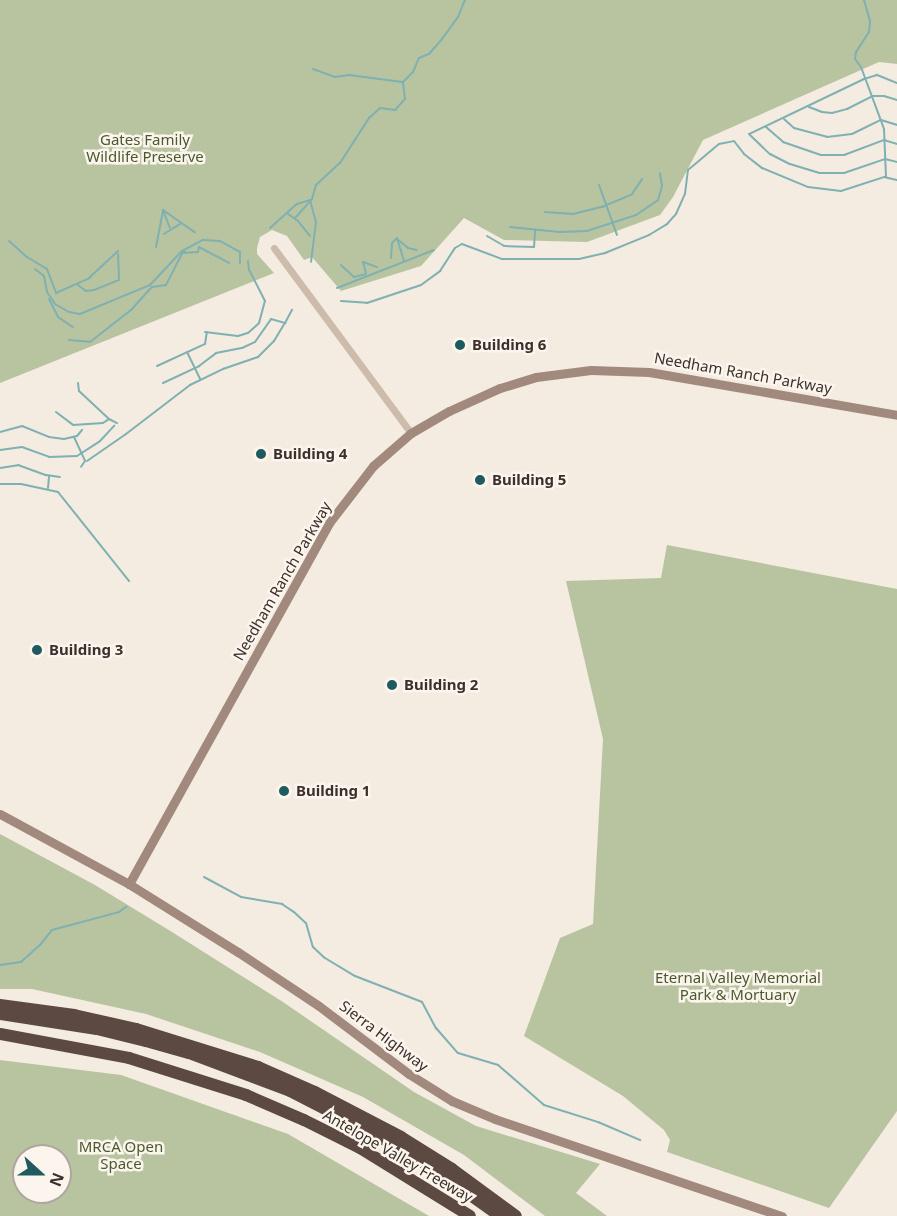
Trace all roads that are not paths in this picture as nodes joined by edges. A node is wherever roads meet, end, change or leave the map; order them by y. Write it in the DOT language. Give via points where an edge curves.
graph roads {
  1 [pos="274,248"];
  2 [pos="897,415"];
  3 [pos="411,433"];
  4 [pos="0,814"];
  5 [pos="129,884"];
  6 [pos="0,1005"];
  7 [pos="0,1014"];
  8 [pos="0,1022"];
  9 [pos="0,1034"];
  10 [pos="470,1216"];
  11 [pos="488,1216"];
  12 [pos="500,1216"];
  13 [pos="516,1216"];
  14 [pos="782,1216"];
  1 -- 3 [label="street"];
  2 -- 3 [label="street, Needham Ranch Parkway" via="649,372 591,370 536,377 500,387"];
  3 -- 5 [label="street, Needham Ranch Parkway" via="373,466 329,524"];
  4 -- 5 [label="street, Sierra Highway"];
  5 -- 14 [label="street, Sierra Highway" via="284,982 452,1101"];
  6 -- 13 [label="highway, Antelope Valley Freeway" via="74,1015 136,1029 267,1071 401,1137"];
  7 -- 12 [label="highway" via="146,1041 290,1091 384,1138"];
  8 -- 11 [label="highway" via="135,1046 232,1075 308,1106 366,1137"];
  9 -- 10 [label="highway, Antelope Valley Freeway" via="129,1058 246,1095 360,1148"];
}
